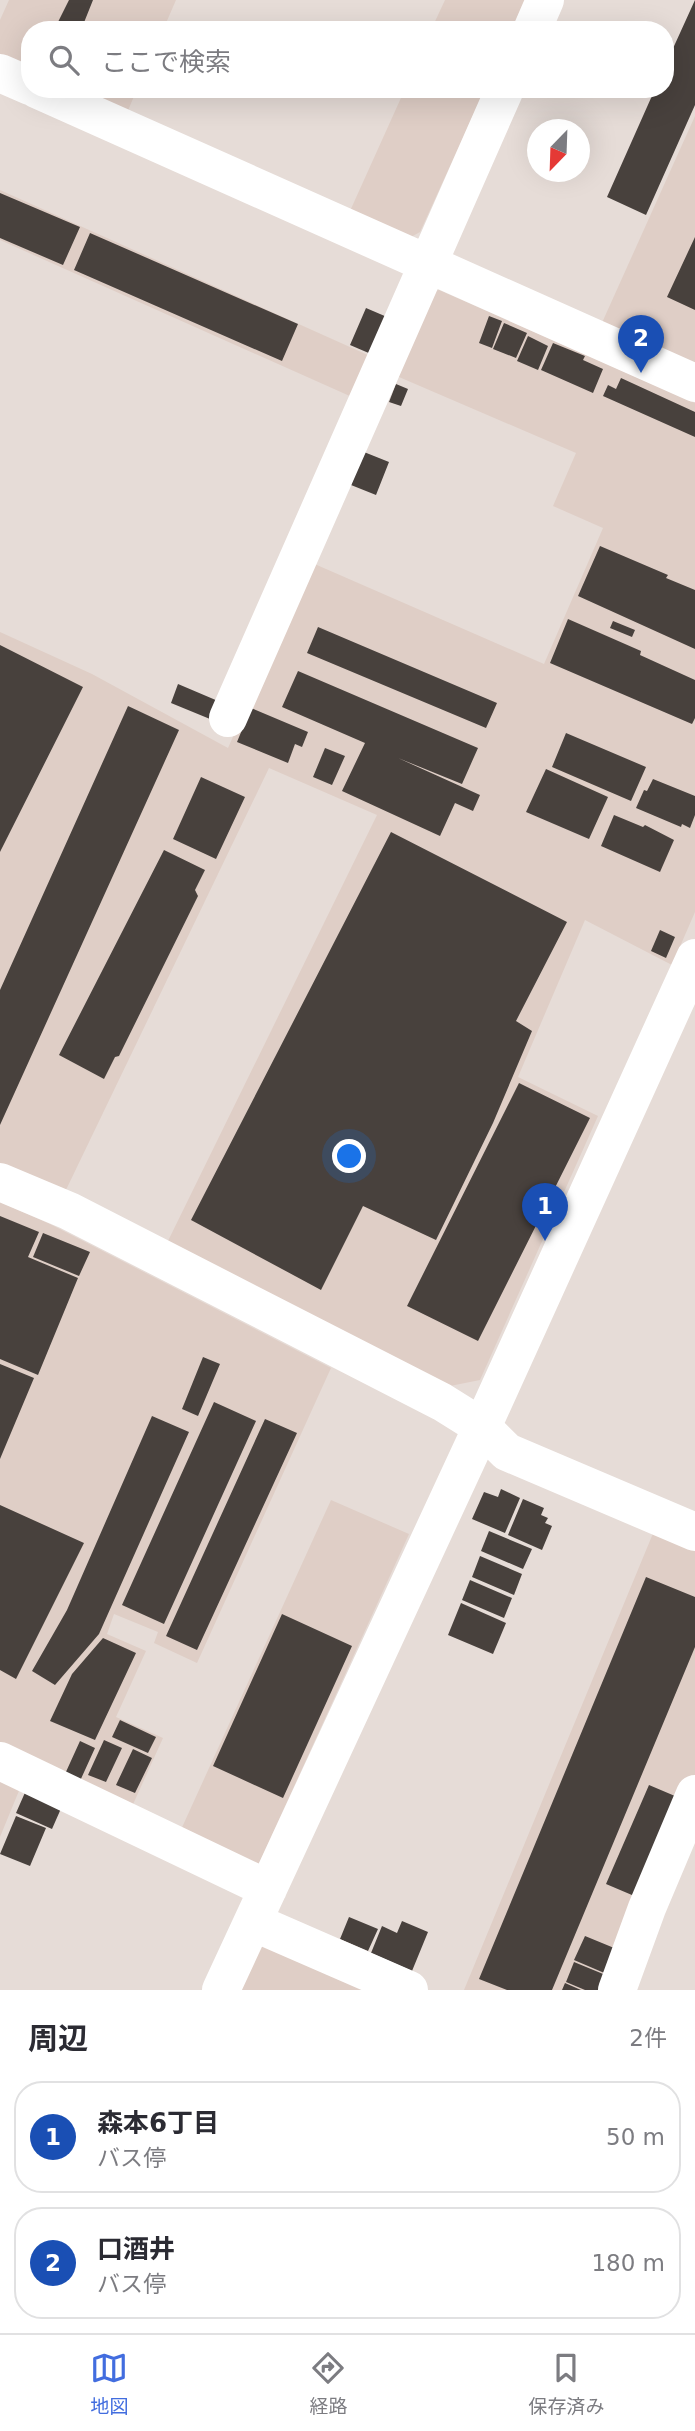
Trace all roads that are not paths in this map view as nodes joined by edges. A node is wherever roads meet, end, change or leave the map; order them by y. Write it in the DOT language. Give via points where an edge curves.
graph roads {
  1 [pos="545,0"];
  2 [pos="536,21"];
  3 [pos="0,73"];
  4 [pos="21,82"];
  5 [pos="56,98"];
  6 [pos="501,98"];
  7 [pos="428,264"];
  8 [pos="695,383"];
  9 [pos="228,718"];
  10 [pos="695,958"];
  11 [pos="687,997"];
  12 [pos="0,1182"];
  13 [pos="482,1427"];
  14 [pos="695,1532"];
  15 [pos="0,1761"];
  16 [pos="695,1794"];
  17 [pos="260,1906"];
  18 [pos="221,1990"];
  19 [pos="409,1990"];
  20 [pos="617,1990"];
  1 -- 2 [label="street"];
  3 -- 4 [label="street"];
  5 -- 7 [label="street"];
  6 -- 7 [label="street"];
  7 -- 8 [label="street"];
  7 -- 9 [label="street"];
  10 -- 11 [label="street"];
  11 -- 13 [label="street"];
  12 -- 13 [label="street" via="106,1230 442,1402"];
  13 -- 14 [label="street" via="508,1452"];
  13 -- 17 [label="street"];
  15 -- 17 [label="street"];
  16 -- 20 [label="street"];
  17 -- 18 [label="street"];
  17 -- 19 [label="street"];
}
